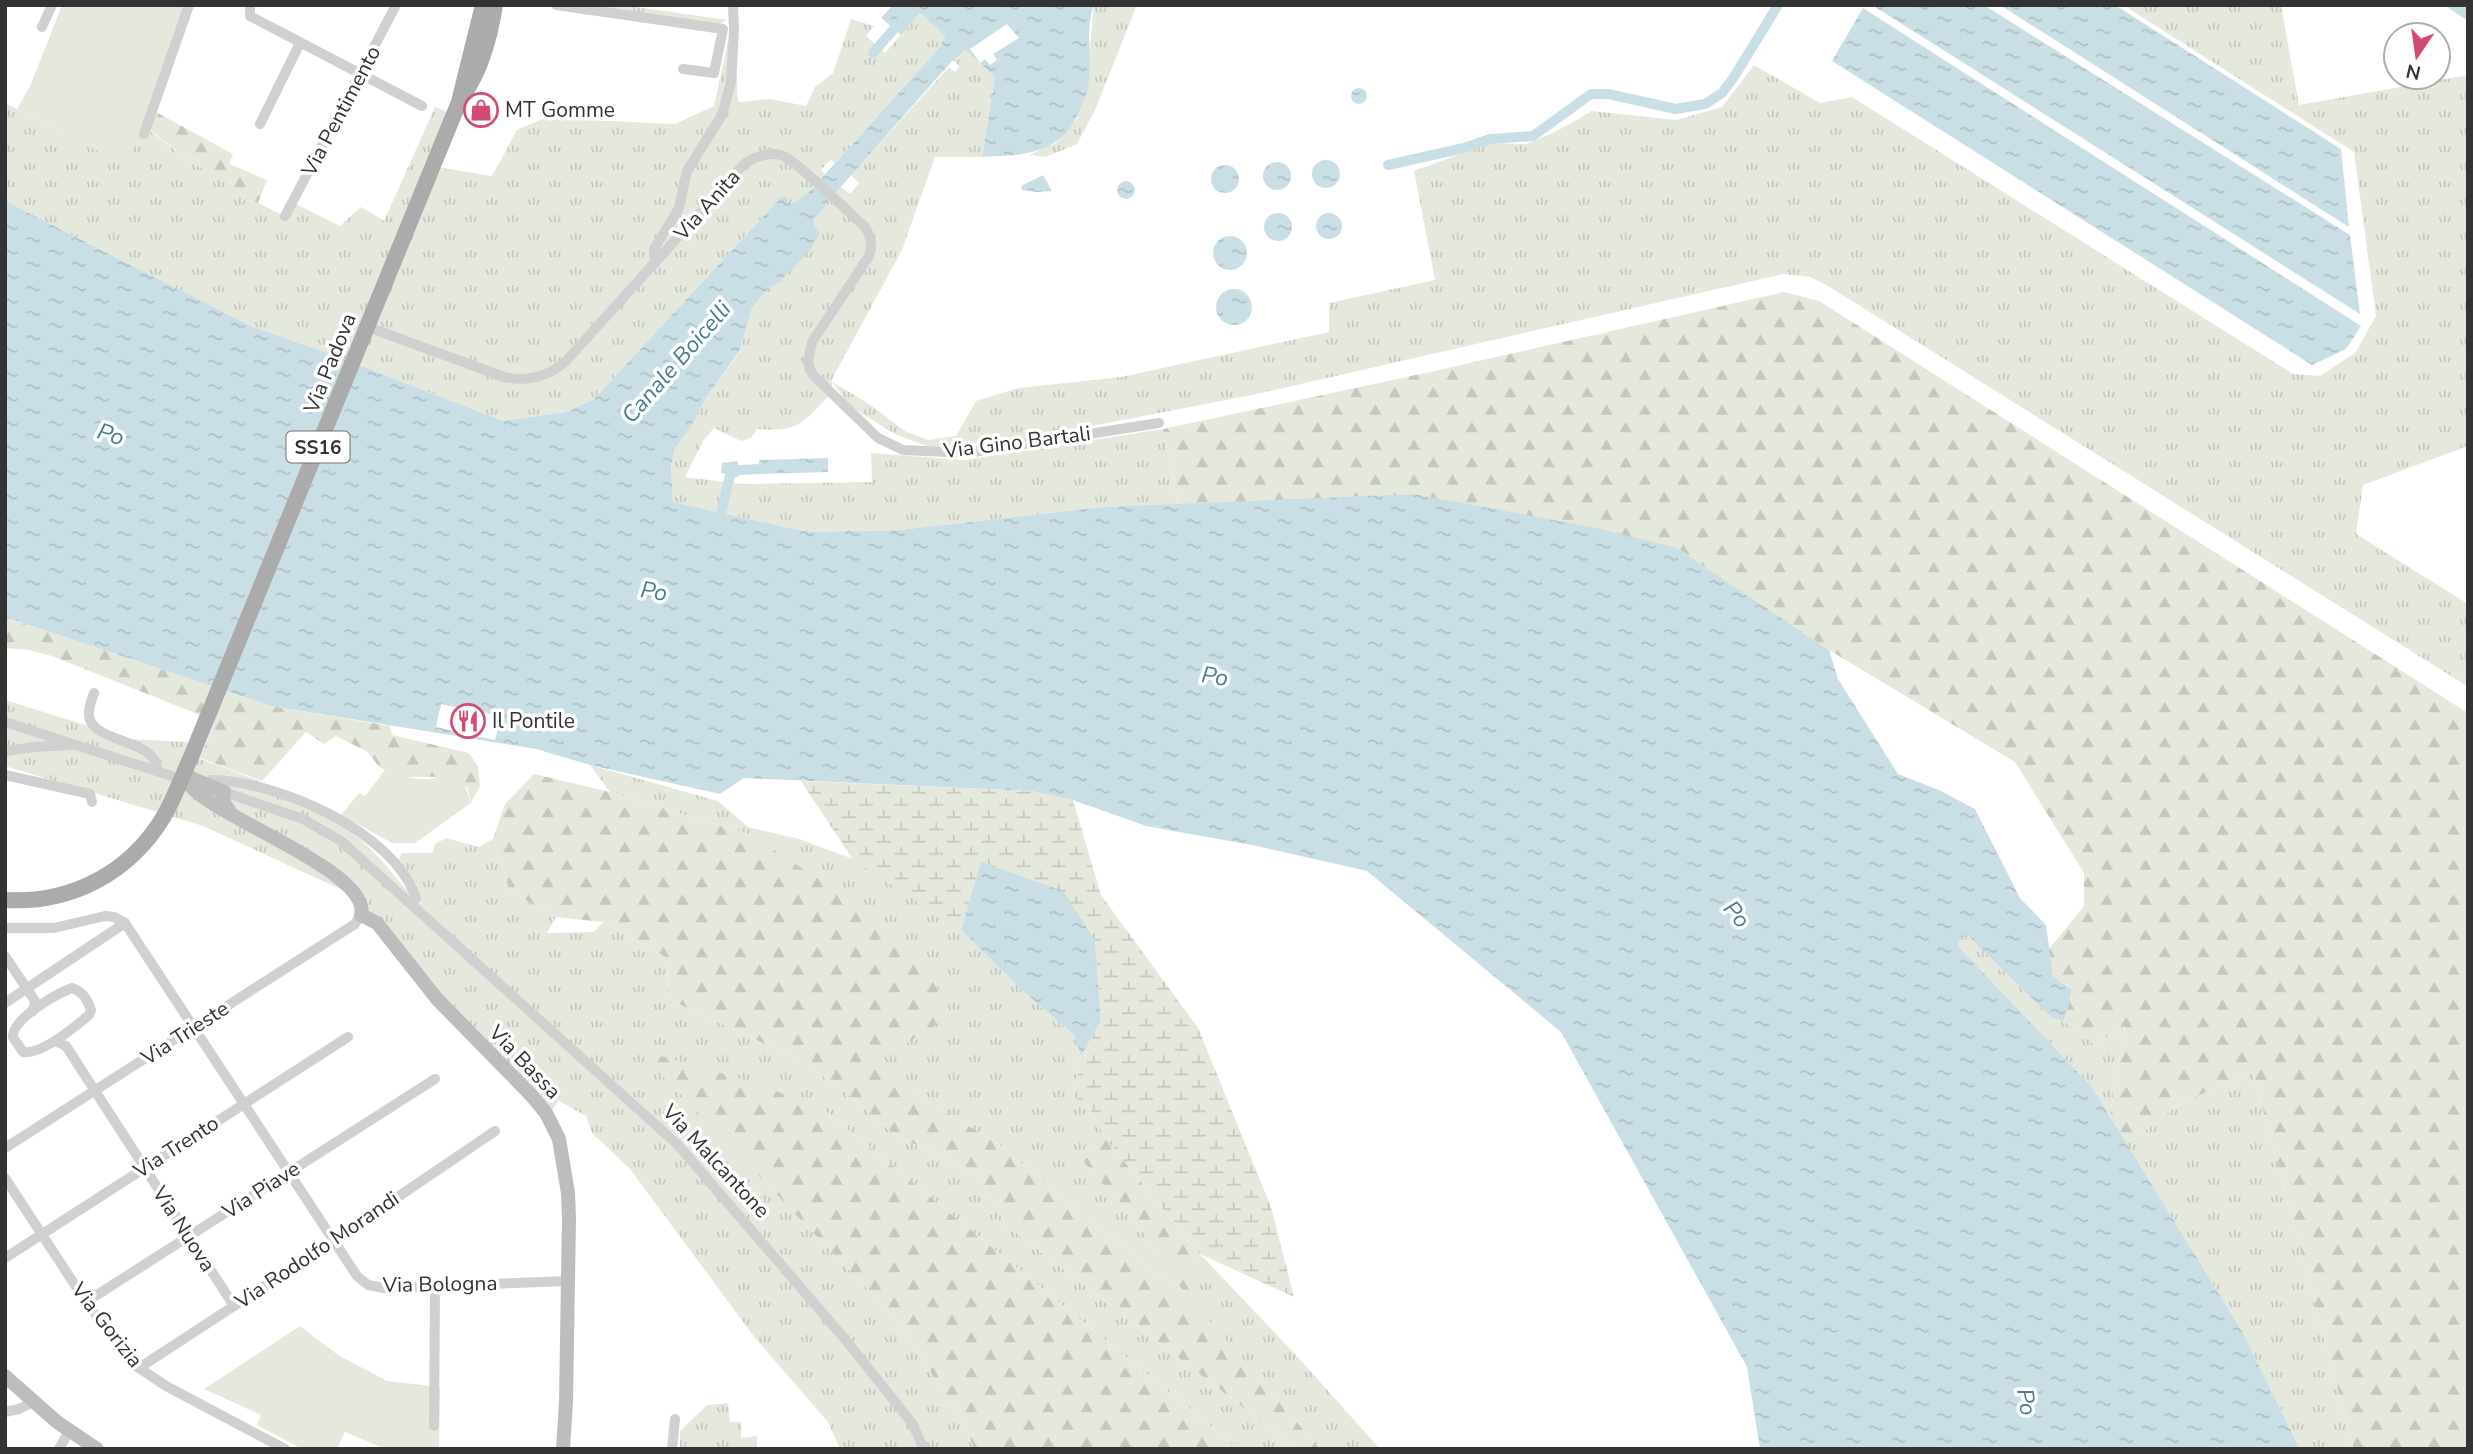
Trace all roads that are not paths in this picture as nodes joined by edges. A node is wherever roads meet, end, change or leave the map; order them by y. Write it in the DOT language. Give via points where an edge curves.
graph roads {
  1 [pos="52,5"];
  2 [pos="189,5"];
  3 [pos="250,5"];
  4 [pos="396,5"];
  5 [pos="556,5"];
  6 [pos="733,5"];
  7 [pos="493,8"];
  8 [pos="42,27"];
  9 [pos="729,30"];
  10 [pos="300,43"];
  11 [pos="682,69"];
  12 [pos="360,74"];
  13 [pos="422,106"];
  14 [pos="260,124"];
  15 [pos="144,134"];
  16 [pos="285,216"];
  17 [pos="655,263"];
  18 [pos="368,327"];
  19 [pos="1159,423"];
  20 [pos="878,438"];
  21 [pos="94,693"];
  22 [pos="5,722"];
  23 [pos="79,745"];
  24 [pos="5,751"];
  25 [pos="157,770"];
  26 [pos="5,775"];
  27 [pos="185,781"];
  28 [pos="206,792"];
  29 [pos="224,792"];
  30 [pos="92,802"];
  31 [pos="232,814"];
  32 [pos="5,900"];
  33 [pos="411,903"];
  34 [pos="361,915"];
  35 [pos="125,923"];
  36 [pos="5,929"];
  37 [pos="5,957"];
  38 [pos="26,988"];
  39 [pos="5,1003"];
  40 [pos="34,1006"];
  41 [pos="193,1027"];
  42 [pos="68,1032"];
  43 [pos="348,1037"];
  44 [pos="55,1041"];
  45 [pos="66,1046"];
  46 [pos="435,1079"];
  47 [pos="96,1092"];
  48 [pos="242,1104"];
  49 [pos="495,1131"];
  50 [pos="5,1148"];
  51 [pos="144,1168"];
  52 [pos="288,1173"];
  53 [pos="5,1178"];
  54 [pos="42,1235"];
  55 [pos="189,1236"];
  56 [pos="333,1241"];
  57 [pos="5,1258"];
  58 [pos="567,1281"];
  59 [pos="435,1286"];
  60 [pos="86,1302"];
  61 [pos="234,1306"];
  62 [pos="139,1368"];
  63 [pos="5,1376"];
  64 [pos="33,1402"];
  65 [pos="5,1412"];
  66 [pos="675,1419"];
  67 [pos="434,1426"];
  68 [pos="69,1431"];
  69 [pos="59,1449"];
  70 [pos="97,1449"];
  71 [pos="285,1449"];
  72 [pos="563,1449"];
  73 [pos="672,1449"];
  74 [pos="924,1449"];
  1 -- 8 [label="street"];
  2 -- 15 [label="street"];
  3 -- 10 [label="street" via="250,16"];
  4 -- 12 [label="street, Via Pentimento"];
  5 -- 9 [label="street"];
  6 -- 9 [label="street"];
  7 -- 18 [label="main road, Via Padova / SS16"];
  9 -- 11 [label="street" via="715,73"];
  9 -- 17 [label="street" via="731,82 722,115 687,171 679,208 654,249"];
  10 -- 12 [label="street"];
  10 -- 14 [label="street"];
  12 -- 13 [label="street"];
  12 -- 16 [label="street, Via Pentimento"];
  17 -- 18 [label="street, Via Anita" via="565,362 534,378 504,377"];
  17 -- 20 [label="street, Via Anita" via="744,163 780,155 788,159 867,230 872,250 808,353 810,370"];
  18 -- 27 [label="main road, Via Padova / SS16"];
  19 -- 20 [label="street, Via Gino Bartali" via="967,453 903,450"];
  21 -- 25 [label="street" via="88,714 91,722 151,755"];
  22 -- 23 [label="street"];
  23 -- 24 [label="street"];
  23 -- 25 [label="street"];
  25 -- 27 [label="street"];
  26 -- 30 [label="street" via="90,794"];
  27 -- 28 [label="street" via="191,778"];
  27 -- 32 [label="main road, SS16" via="148,838 106,876 70,894"];
  28 -- 29 [label="street, Via Malcantone"];
  28 -- 31 [label="street, Via Bassa"];
  28 -- 33 [label="street, Via Malcantone" via="211,780 241,783 283,794 332,815 387,856 413,891 416,898"];
  29 -- 31 [label="street" via="223,801"];
  29 -- 33 [label="street, Via Malcantone" via="327,831"];
  31 -- 34 [label="street, Via Bassa" via="341,879 361,902"];
  33 -- 74 [label="street, Via Malcantone" via="678,1145 878,1380 912,1423"];
  34 -- 41 [label="street, Via Trieste" via="355,924"];
  34 -- 58 [label="street, Via Bassa" via="377,923 450,1014 550,1118 561,1145 568,1193"];
  35 -- 36 [label="street" via="105,916 54,928"];
  35 -- 38 [label="street"];
  35 -- 41 [label="street, Via Bologna"];
  37 -- 38 [label="street"];
  38 -- 39 [label="street"];
  38 -- 40 [label="street"];
  40 -- 42 [label="street" via="72,988 78,990 90,1006 89,1015"];
  40 -- 44 [label="street" via="13,1030 16,1045 23,1052 32,1052"];
  41 -- 47 [label="street, Via Trieste"];
  41 -- 48 [label="street, Via Bologna"];
  42 -- 44 [label="street"];
  42 -- 45 [label="street"];
  43 -- 48 [label="street, Via Trento"];
  44 -- 45 [label="street"];
  45 -- 47 [label="street, Via Nuova"];
  46 -- 52 [label="street, Via Piave"];
  47 -- 50 [label="street, Via Trieste"];
  47 -- 51 [label="street, Via Nuova"];
  48 -- 51 [label="street, Via Trento"];
  48 -- 52 [label="street, Via Bologna"];
  49 -- 56 [label="street, Via Rodolfo Morandi"];
  51 -- 54 [label="street, Via Trento"];
  51 -- 55 [label="street, Via Nuova"];
  52 -- 55 [label="street, Via Piave"];
  52 -- 56 [label="street, Via Bologna"];
  53 -- 54 [label="street, Via Gorizia"];
  54 -- 57 [label="street, Via Trento"];
  54 -- 60 [label="street, Via Gorizia"];
  55 -- 60 [label="street, Via Piave"];
  55 -- 61 [label="street, Via Nuova"];
  56 -- 59 [label="street, Via Bologna" via="368,1284 384,1288"];
  56 -- 61 [label="street, Via Rodolfo Morandi"];
  58 -- 59 [label="street, Via Bologna"];
  58 -- 72 [label="street, Via Bassa"];
  59 -- 67 [label="street"];
  60 -- 62 [label="street, Via Gorizia"];
  61 -- 62 [label="street, Via Rodolfo Morandi"];
  62 -- 71 [label="street, Via Gorizia"];
  63 -- 64 [label="street"];
  64 -- 65 [label="street"];
  64 -- 68 [label="street"];
  66 -- 73 [label="street"];
  68 -- 69 [label="street"];
  68 -- 70 [label="street"];
}
